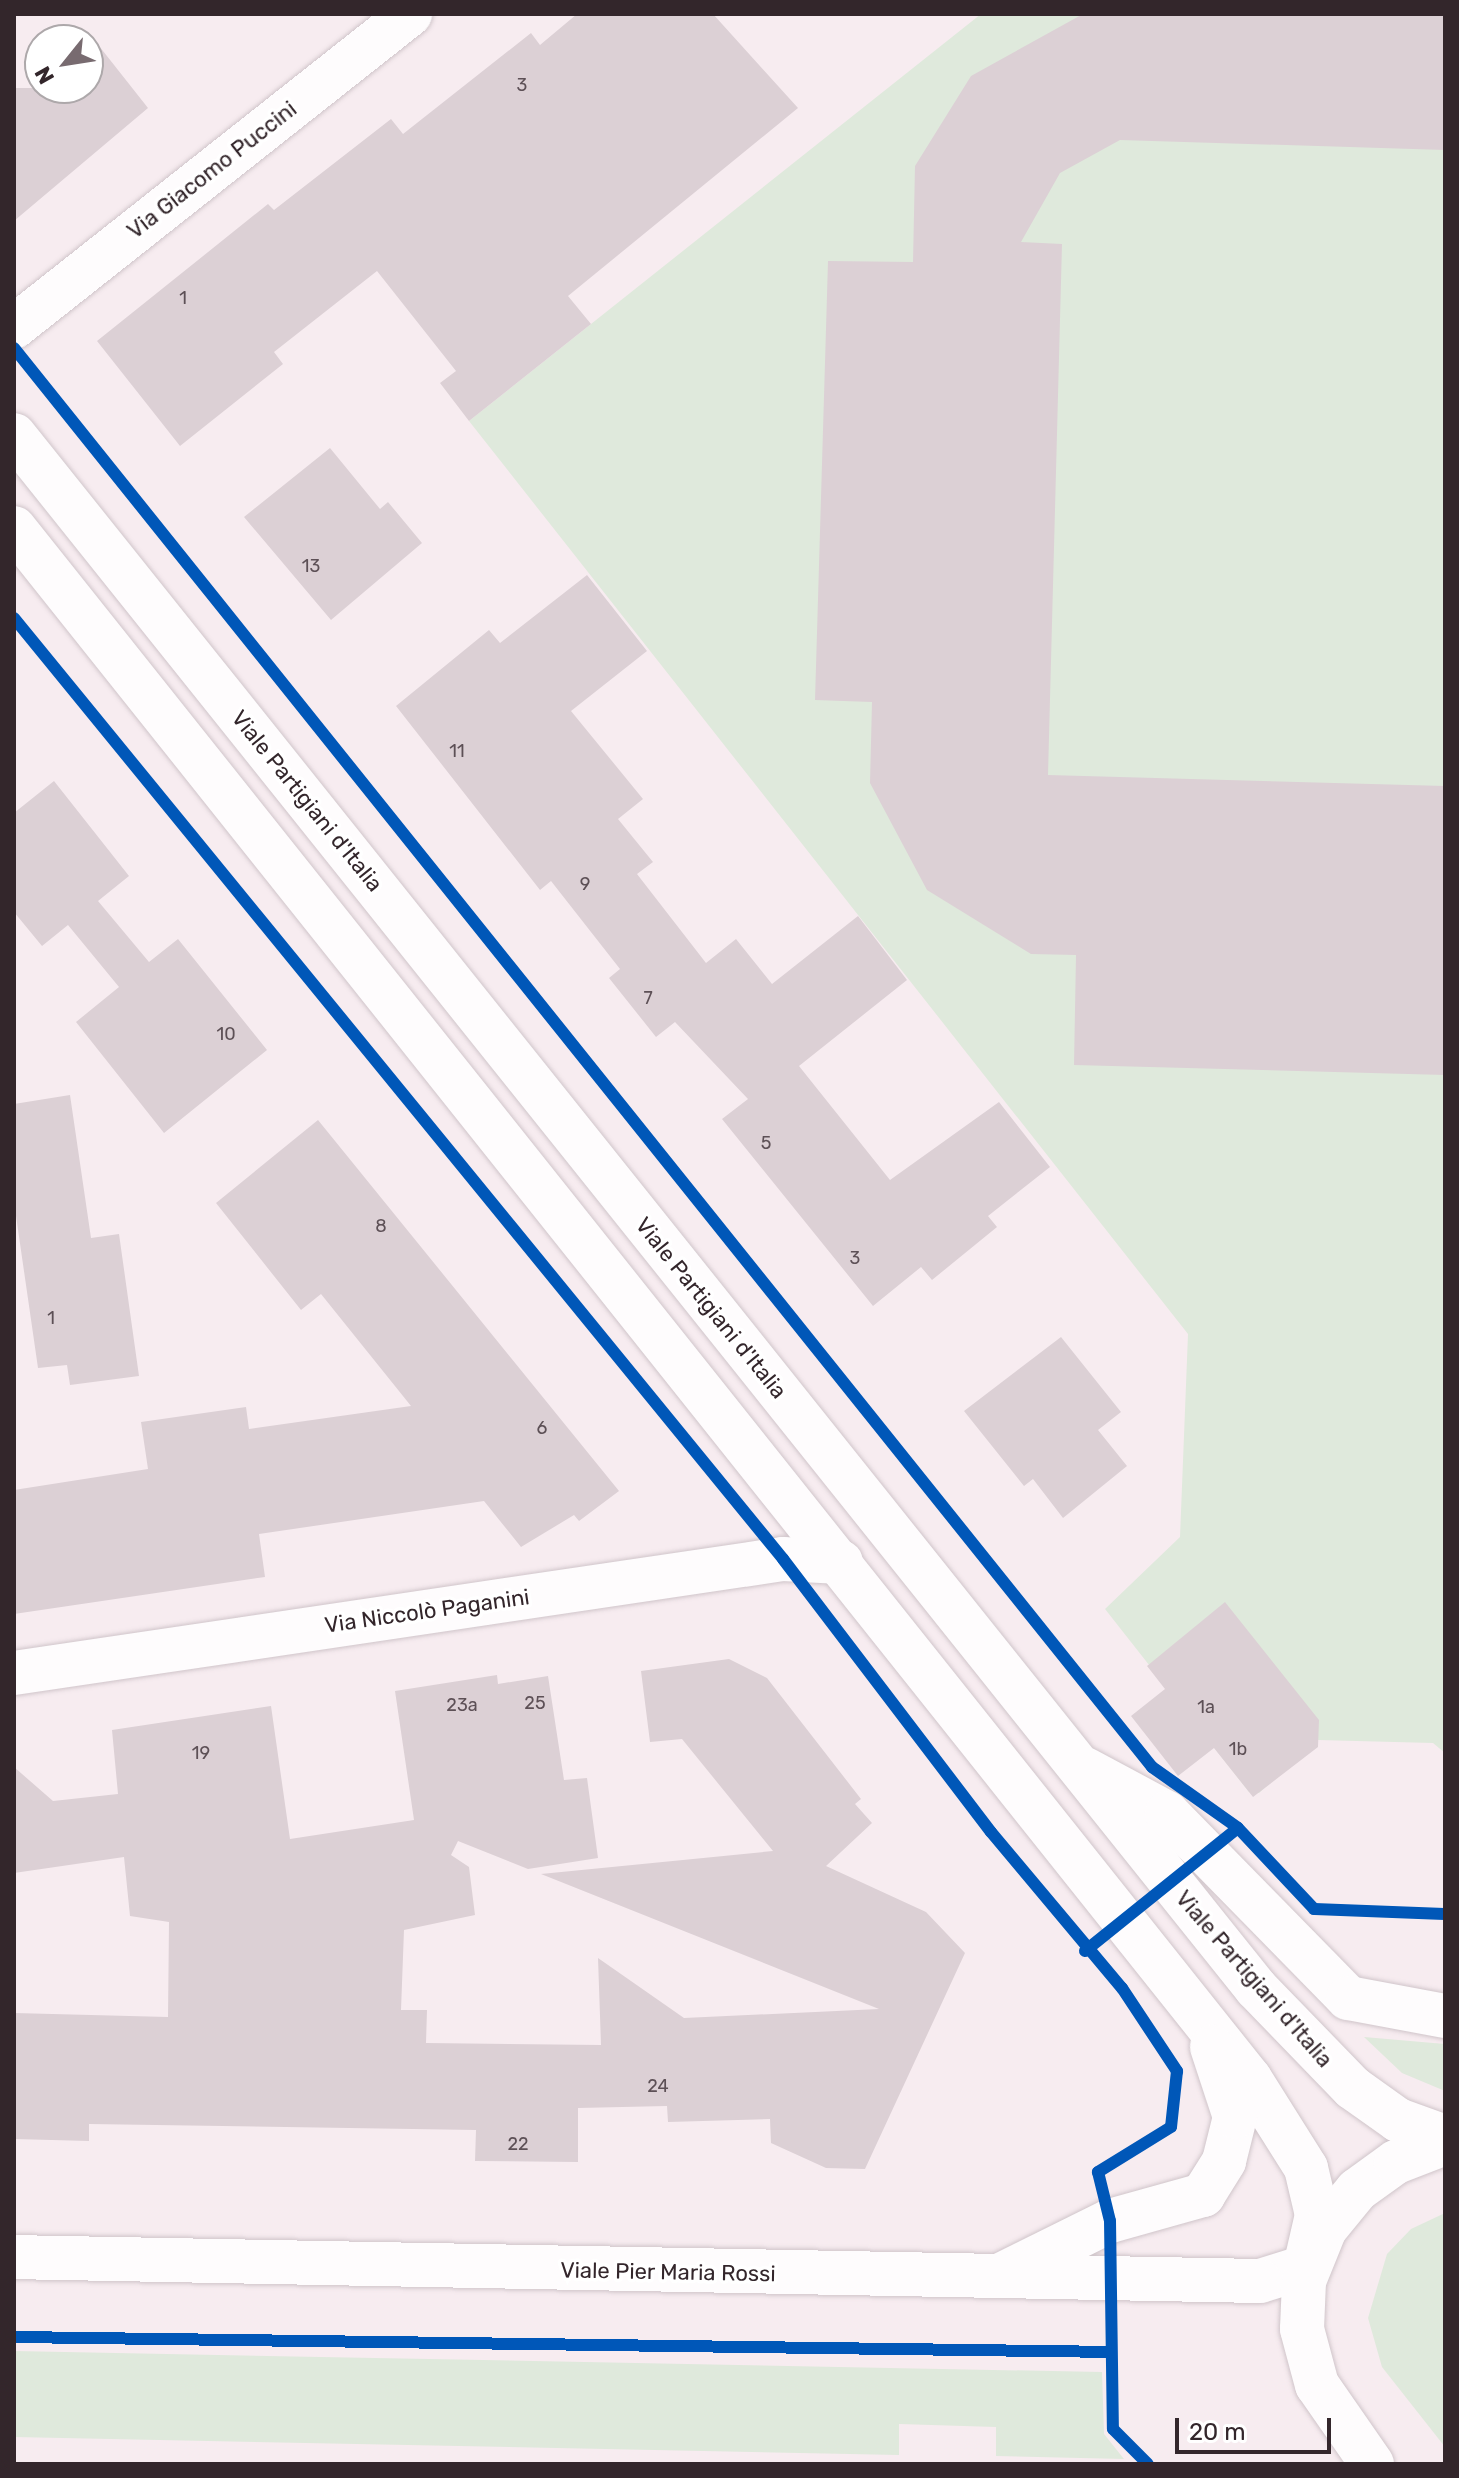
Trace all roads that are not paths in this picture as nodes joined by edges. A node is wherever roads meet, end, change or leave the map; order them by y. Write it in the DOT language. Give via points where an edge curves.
graph roads {
  1 [pos="410,14"];
  2 [pos="14,327"];
  3 [pos="14,435"];
  4 [pos="14,528"];
  5 [pos="841,1562"];
  6 [pos="14,1673"];
  7 [pos="1051,1734"];
  8 [pos="1445,2016"];
  9 [pos="1202,2018"];
  10 [pos="1445,2137"];
  11 [pos="1445,2143"];
  12 [pos="1312,2255"];
  13 [pos="14,2257"];
  14 [pos="994,2279"];
  15 [pos="1372,2464"];
  1 -- 2 [label="main road, Via Giacomo Puccini"];
  3 -- 7 [label="main road, Viale Partigiani d'Italia"];
  4 -- 5 [label="main road"];
  5 -- 6 [label="main road, Via Niccolò Paganini" via="783,1559"];
  5 -- 9 [label="main road"];
  7 -- 8 [label="main road" via="1098,1778 1167,1813 1340,1993 1366,2006"];
  7 -- 10 [label="main road, Viale Partigiani d'Italia" via="1309,2049 1398,2120"];
  9 -- 12 [label="main road" via="1306,2168 1316,2200"];
  9 -- 14 [label="main road" via="1235,2117 1224,2161 1203,2195 1110,2221"];
  11 -- 12 [label="main road" via="1396,2162 1357,2190"];
  12 -- 14 [label="main road, Viale Pier Maria Rossi" via="1297,2273 1276,2280"];
  12 -- 15 [label="main road" via="1301,2306 1308,2359 1330,2410"];
  13 -- 14 [label="main road, Viale Pier Maria Rossi"];
}
